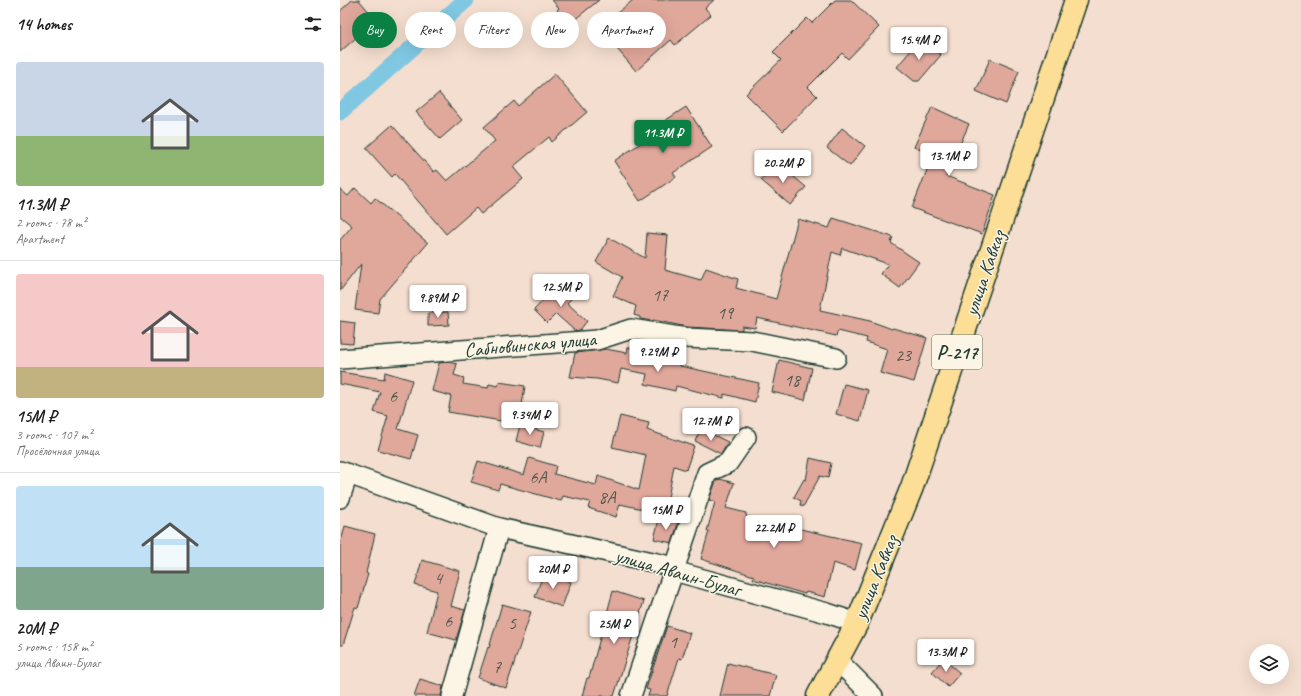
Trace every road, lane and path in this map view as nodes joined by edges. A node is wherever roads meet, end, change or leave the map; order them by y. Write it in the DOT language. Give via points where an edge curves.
graph roads {
  1 [pos="1071,6"];
  2 [pos="836,358"];
  3 [pos="340,360"];
  4 [pos="746,437"];
  5 [pos="344,472"];
  6 [pos="340,498"];
  7 [pos="499,528"];
  8 [pos="674,571"];
  9 [pos="857,623"];
  10 [pos="838,660"];
  11 [pos="452,696"];
  12 [pos="631,696"];
  13 [pos="818,696"];
  14 [pos="873,696"];
  1 -- 9 [label="highway, улица Кавказ / Р-217" via="912,487"];
  2 -- 3 [label="street, Сабновинская улица" via="752,341 686,338 631,329 597,340"];
  4 -- 8 [label="street" via="728,463 707,473"];
  5 -- 6 [label="street"];
  5 -- 7 [label="street, улица Аваин-Булаг"];
  7 -- 8 [label="street, улица Аваин-Булаг" via="666,565"];
  7 -- 11 [label="street"];
  8 -- 9 [label="street, улица Аваин-Булаг"];
  8 -- 12 [label="street"];
  9 -- 10 [label="highway, улица Кавказ / Р-217"];
  10 -- 13 [label="highway, улица Кавказ / Р-217"];
  10 -- 14 [label="street"];
}
